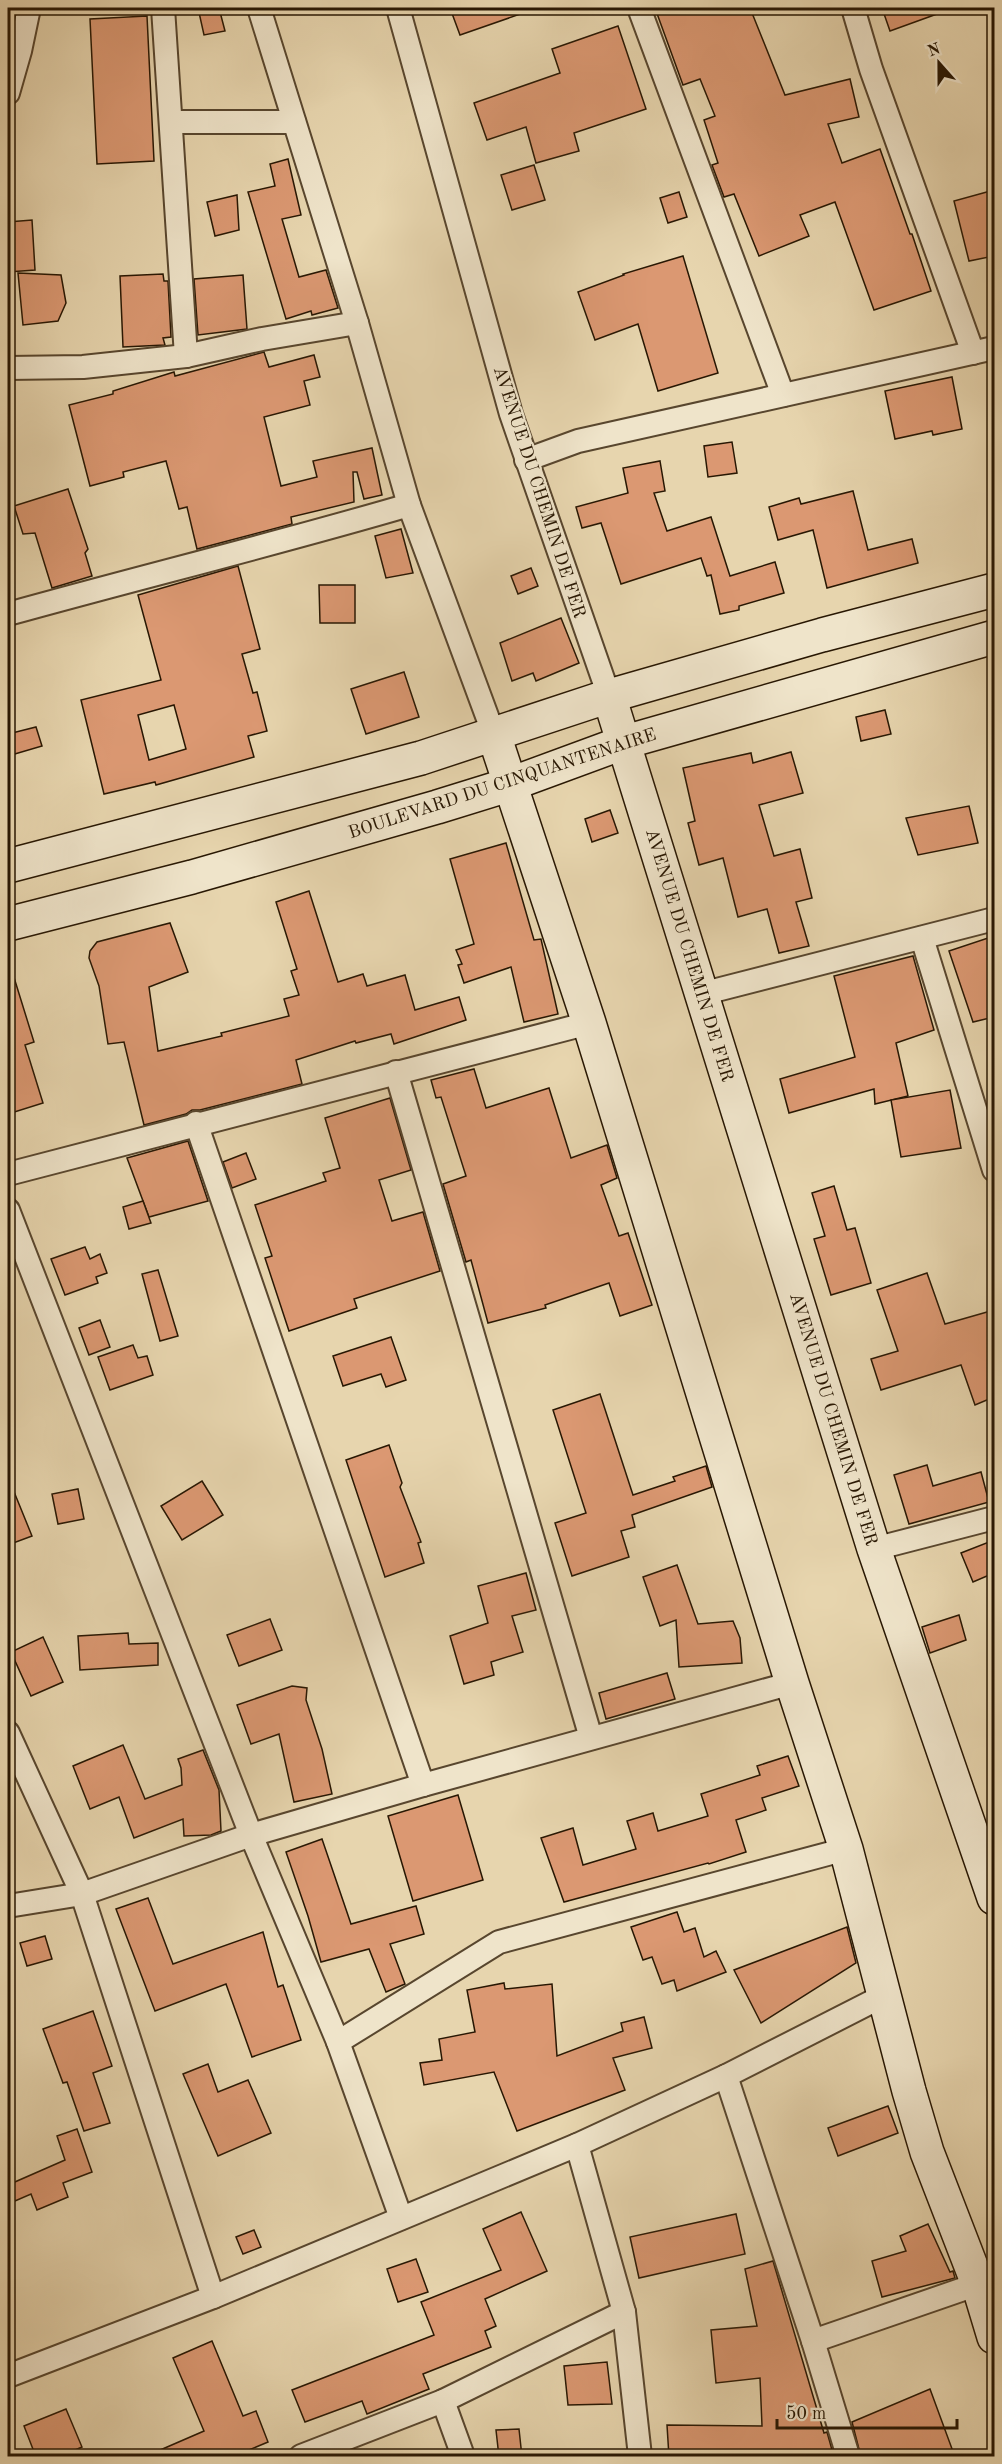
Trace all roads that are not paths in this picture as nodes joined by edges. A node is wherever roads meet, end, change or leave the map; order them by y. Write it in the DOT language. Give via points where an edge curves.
graph roads {
  1 [pos="29,8"];
  2 [pos="162,8"];
  3 [pos="259,8"];
  4 [pos="398,8"];
  5 [pos="639,8"];
  6 [pos="853,8"];
  7 [pos="8,93"];
  8 [pos="172,122"];
  9 [pos="294,122"];
  10 [pos="357,323"];
  11 [pos="984,350"];
  12 [pos="186,356"];
  13 [pos="8,368"];
  14 [pos="783,395"];
  15 [pos="526,460"];
  16 [pos="409,505"];
  17 [pos="994,590"];
  18 [pos="8,614"];
  19 [pos="994,637"];
  20 [pos="609,696"];
  21 [pos="494,735"];
  22 [pos="625,742"];
  23 [pos="508,784"];
  24 [pos="8,866"];
  25 [pos="994,919"];
  26 [pos="8,924"];
  27 [pos="921,938"];
  28 [pos="701,994"];
  29 [pos="589,1023"];
  30 [pos="396,1072"];
  31 [pos="196,1123"];
  32 [pos="994,1170"];
  33 [pos="8,1174"];
  34 [pos="8,1210"];
  35 [pos="994,1518"];
  36 [pos="874,1548"];
  37 [pos="792,1683"];
  38 [pos="8,1733"];
  39 [pos="591,1738"];
  40 [pos="423,1785"];
  41 [pos="251,1835"];
  42 [pos="846,1850"];
  43 [pos="82,1894"];
  44 [pos="994,1898"];
  45 [pos="8,1906"];
  46 [pos="885,1995"];
  47 [pos="338,2042"];
  48 [pos="726,2076"];
  49 [pos="577,2145"];
  50 [pos="402,2218"];
  51 [pos="978,2284"];
  52 [pos="213,2297"];
  53 [pos="624,2312"];
  54 [pos="994,2337"];
  55 [pos="813,2341"];
  56 [pos="8,2376"];
  57 [pos="443,2401"];
  58 [pos="301,2457"];
  59 [pos="463,2457"];
  60 [pos="640,2457"];
  61 [pos="848,2457"];
  1 -- 7 [label="street"];
  2 -- 8 [label="street"];
  3 -- 9 [label="street"];
  4 -- 15 [label="street, AVENUE DU CHEMIN DE FER"];
  5 -- 14 [label="street"];
  6 -- 11 [label="street" via="871,69"];
  8 -- 9 [label="street"];
  8 -- 12 [label="street"];
  9 -- 10 [label="street"];
  10 -- 12 [label="street"];
  10 -- 16 [label="street"];
  11 -- 14 [label="street"];
  12 -- 13 [label="street" via="83,367"];
  14 -- 15 [label="street" via="578,441"];
  15 -- 20 [label="street, AVENUE DU CHEMIN DE FER"];
  16 -- 18 [label="street"];
  16 -- 21 [label="street"];
  17 -- 20 [label="street"];
  19 -- 22 [label="street, BOULEVARD DU CINQUANTENAIRE"];
  20 -- 21 [label="street"];
  20 -- 22 [label="street, AVENUE DU CHEMIN DE FER"];
  21 -- 23 [label="street"];
  21 -- 24 [label="street" via="421,758"];
  22 -- 23 [label="street, BOULEVARD DU CINQUANTENAIRE"];
  22 -- 28 [label="street, AVENUE DU CHEMIN DE FER"];
  23 -- 26 [label="street, BOULEVARD DU CINQUANTENAIRE" via="192,877"];
  23 -- 29 [label="street"];
  25 -- 27 [label="street"];
  27 -- 28 [label="street"];
  27 -- 32 [label="street"];
  28 -- 36 [label="street, AVENUE DU CHEMIN DE FER"];
  29 -- 30 [label="street"];
  29 -- 37 [label="street"];
  30 -- 31 [label="street"];
  30 -- 39 [label="street"];
  31 -- 33 [label="street"];
  31 -- 40 [label="street"];
  34 -- 41 [label="street"];
  35 -- 36 [label="street"];
  36 -- 44 [label="street, AVENUE DU CHEMIN DE FER"];
  37 -- 39 [label="street"];
  37 -- 42 [label="street"];
  38 -- 43 [label="street"];
  39 -- 40 [label="street"];
  40 -- 41 [label="street"];
  41 -- 43 [label="street"];
  41 -- 47 [label="street"];
  42 -- 46 [label="street"];
  42 -- 47 [label="street" via="498,1942"];
  43 -- 45 [label="street"];
  43 -- 52 [label="street"];
  46 -- 48 [label="street"];
  46 -- 51 [label="street" via="927,2152"];
  47 -- 50 [label="street"];
  48 -- 49 [label="street"];
  48 -- 55 [label="street"];
  49 -- 50 [label="street"];
  49 -- 53 [label="street"];
  50 -- 52 [label="street"];
  51 -- 54 [label="street"];
  51 -- 55 [label="street"];
  52 -- 56 [label="street"];
  53 -- 57 [label="street"];
  53 -- 60 [label="street"];
  55 -- 61 [label="street"];
  57 -- 58 [label="street"];
  57 -- 59 [label="street"];
}
